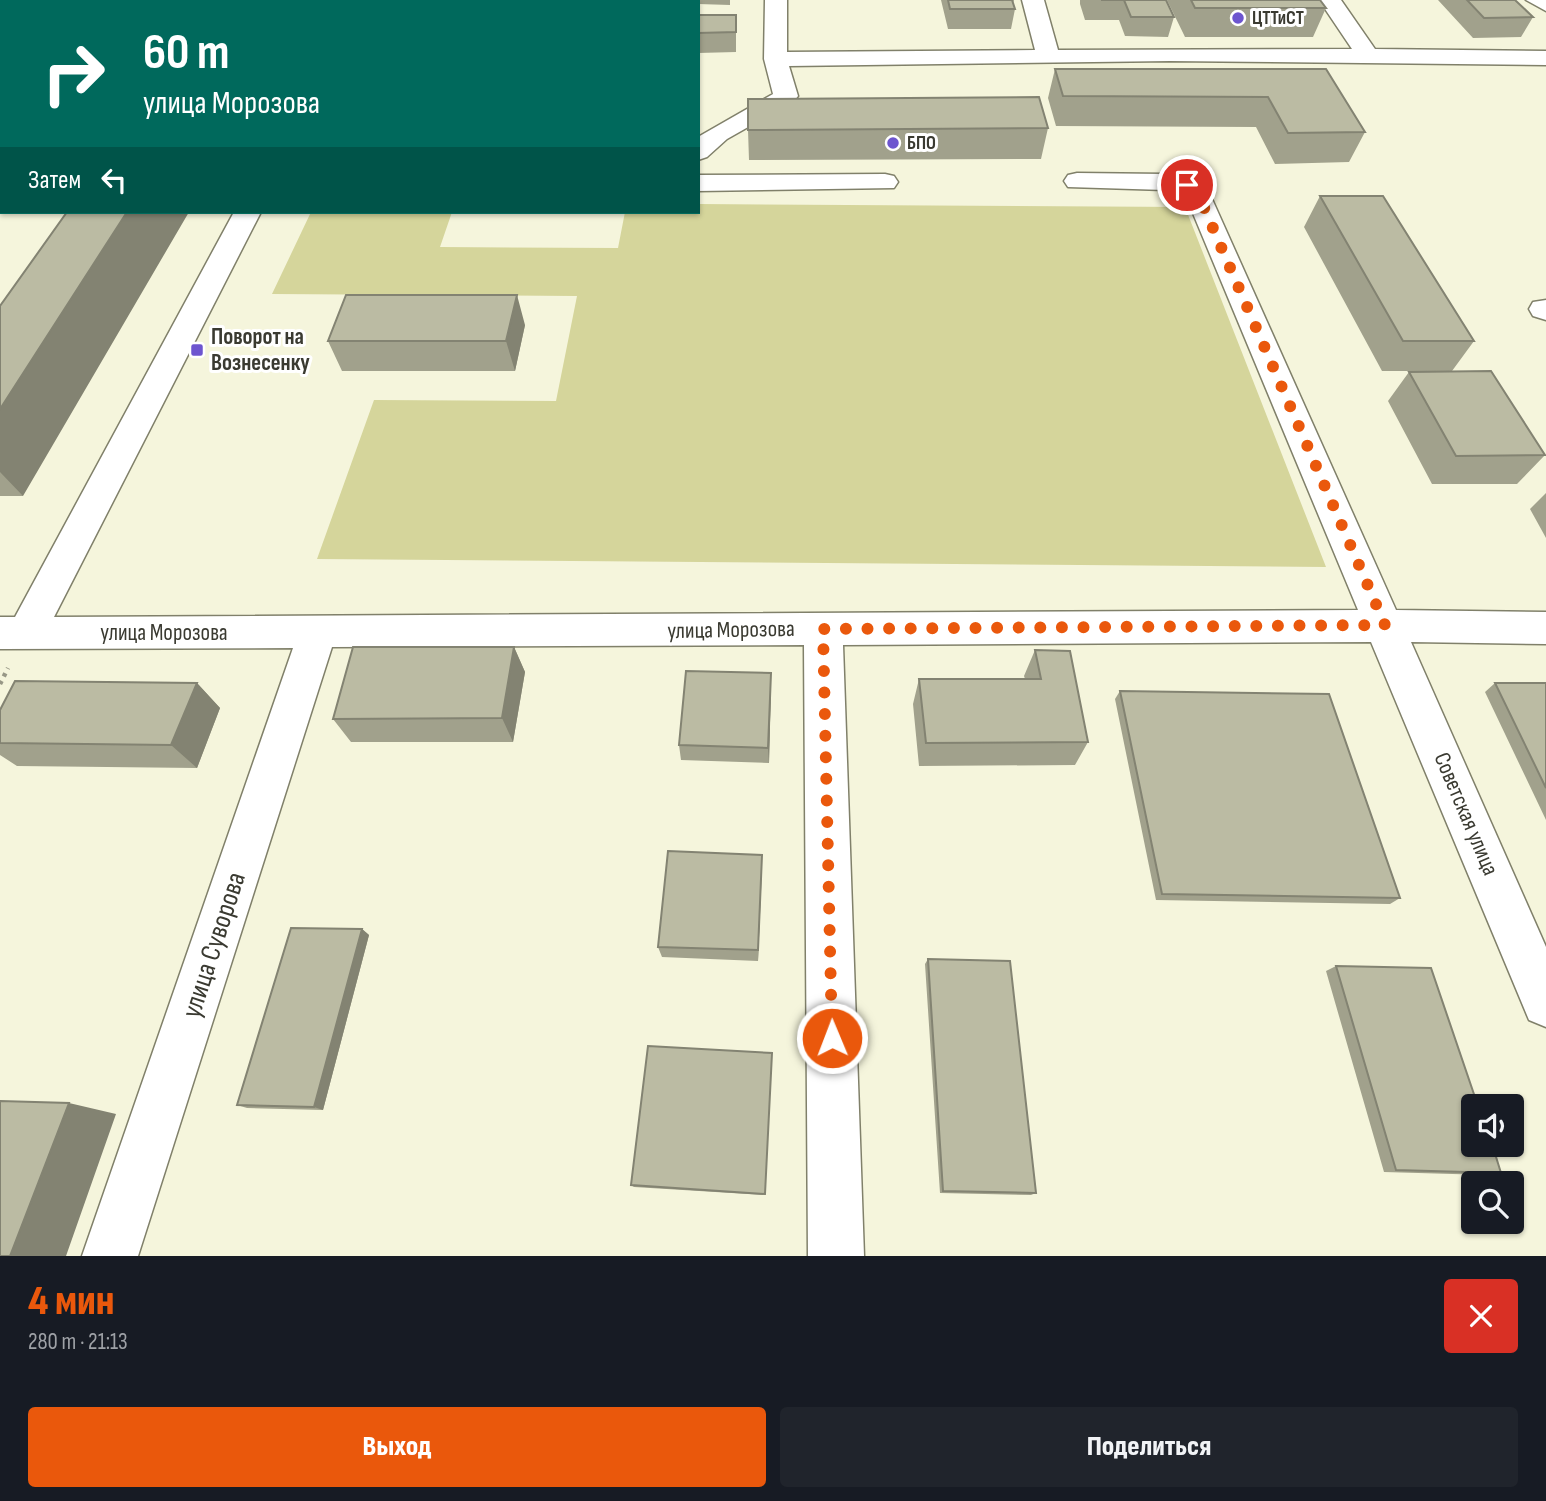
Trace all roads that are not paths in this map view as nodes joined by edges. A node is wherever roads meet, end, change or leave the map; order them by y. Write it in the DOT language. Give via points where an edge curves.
graph roads {
  1 [pos="776,0"];
  2 [pos="1033,0"];
  3 [pos="1330,0"];
  4 [pos="1537,0"];
  5 [pos="1546,5"];
  6 [pos="1368,55"];
  7 [pos="1048,57"];
  8 [pos="1546,58"];
  9 [pos="776,59"];
  10 [pos="700,149"];
  11 [pos="1077,181"];
  12 [pos="885,182"];
  13 [pos="700,183"];
  14 [pos="246,214"];
  15 [pos="1385,625"];
  16 [pos="1546,628"];
  17 [pos="823,629"];
  18 [pos="13,633"];
  19 [pos="317,633"];
  20 [pos="1546,1003"];
  21 [pos="110,1256"];
  22 [pos="836,1256"];
  1 -- 9 [label="street"];
  2 -- 7 [label="street"];
  3 -- 6 [label="street"];
  4 -- 5 [label="street"];
  6 -- 7 [label="street"];
  6 -- 8 [label="street"];
  7 -- 9 [label="street"];
  9 -- 10 [label="street" via="786,96 710,136"];
  11 -- 15 [label="street, Советская улица" via="1165,181 1187,185 1199,196"];
  12 -- 13 [label="street"];
  14 -- 18 [label="street"];
  15 -- 16 [label="street, улица Морозова"];
  15 -- 17 [label="street, улица Морозова"];
  15 -- 20 [label="street, Советская улица"];
  17 -- 19 [label="street, улица Морозова"];
  17 -- 22 [label="street"];
  18 -- 19 [label="street, улица Морозова"];
  19 -- 21 [label="street, улица Суворова"];
}
